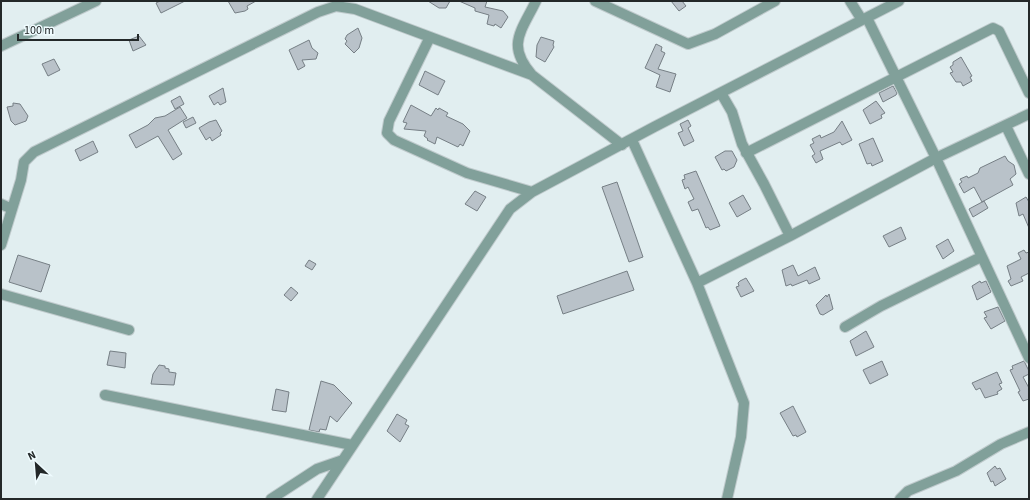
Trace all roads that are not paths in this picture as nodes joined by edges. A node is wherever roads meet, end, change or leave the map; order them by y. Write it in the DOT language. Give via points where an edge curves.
graph roads {
  1 [pos="96,1"];
  2 [pos="536,1"];
  3 [pos="595,1"];
  4 [pos="775,1"];
  5 [pos="850,1"];
  6 [pos="899,1"];
  7 [pos="864,19"];
  8 [pos="430,37"];
  9 [pos="1,46"];
  10 [pos="532,75"];
  11 [pos="895,78"];
  12 [pos="721,93"];
  13 [pos="1029,93"];
  14 [pos="1029,114"];
  15 [pos="1006,126"];
  16 [pos="632,140"];
  17 [pos="622,145"];
  18 [pos="746,153"];
  19 [pos="936,158"];
  20 [pos="1029,174"];
  21 [pos="532,192"];
  22 [pos="1,204"];
  23 [pos="12,208"];
  24 [pos="790,236"];
  25 [pos="1,245"];
  26 [pos="981,257"];
  27 [pos="697,283"];
  28 [pos="1,294"];
  29 [pos="845,327"];
  30 [pos="129,330"];
  31 [pos="1029,358"];
  32 [pos="105,394"];
  33 [pos="1029,432"];
  34 [pos="352,445"];
  35 [pos="343,460"];
  36 [pos="271,499"];
  37 [pos="317,499"];
  38 [pos="727,499"];
  39 [pos="900,499"];
  1 -- 9 [label="street"];
  2 -- 10 [label="street" via="517,42 518,54 523,65"];
  3 -- 4 [label="street" via="688,44 715,34"];
  5 -- 7 [label="street"];
  6 -- 7 [label="street"];
  7 -- 11 [label="street"];
  7 -- 12 [label="street"];
  8 -- 10 [label="street"];
  8 -- 21 [label="street" via="389,121 387,133 394,140 467,173"];
  8 -- 23 [label="street" via="356,9 336,6 318,12 34,152 24,162"];
  10 -- 17 [label="street"];
  11 -- 13 [label="street" via="995,29 999,32"];
  11 -- 18 [label="street"];
  11 -- 19 [label="street"];
  12 -- 16 [label="street"];
  12 -- 18 [label="street" via="732,112"];
  14 -- 15 [label="street"];
  15 -- 19 [label="street"];
  15 -- 20 [label="street"];
  16 -- 17 [label="street"];
  16 -- 27 [label="street"];
  17 -- 21 [label="street"];
  18 -- 24 [label="street"];
  19 -- 24 [label="street"];
  19 -- 26 [label="street"];
  21 -- 34 [label="street" via="510,209 492,233"];
  22 -- 23 [label="street"];
  23 -- 25 [label="street"];
  24 -- 27 [label="street"];
  26 -- 29 [label="street" via="881,306"];
  26 -- 31 [label="street"];
  27 -- 38 [label="street" via="744,403 741,436"];
  28 -- 30 [label="street"];
  32 -- 34 [label="street"];
  33 -- 39 [label="street" via="1001,444 956,471 908,491"];
  34 -- 35 [label="street"];
  35 -- 36 [label="street" via="317,469"];
  35 -- 37 [label="street"];
}
